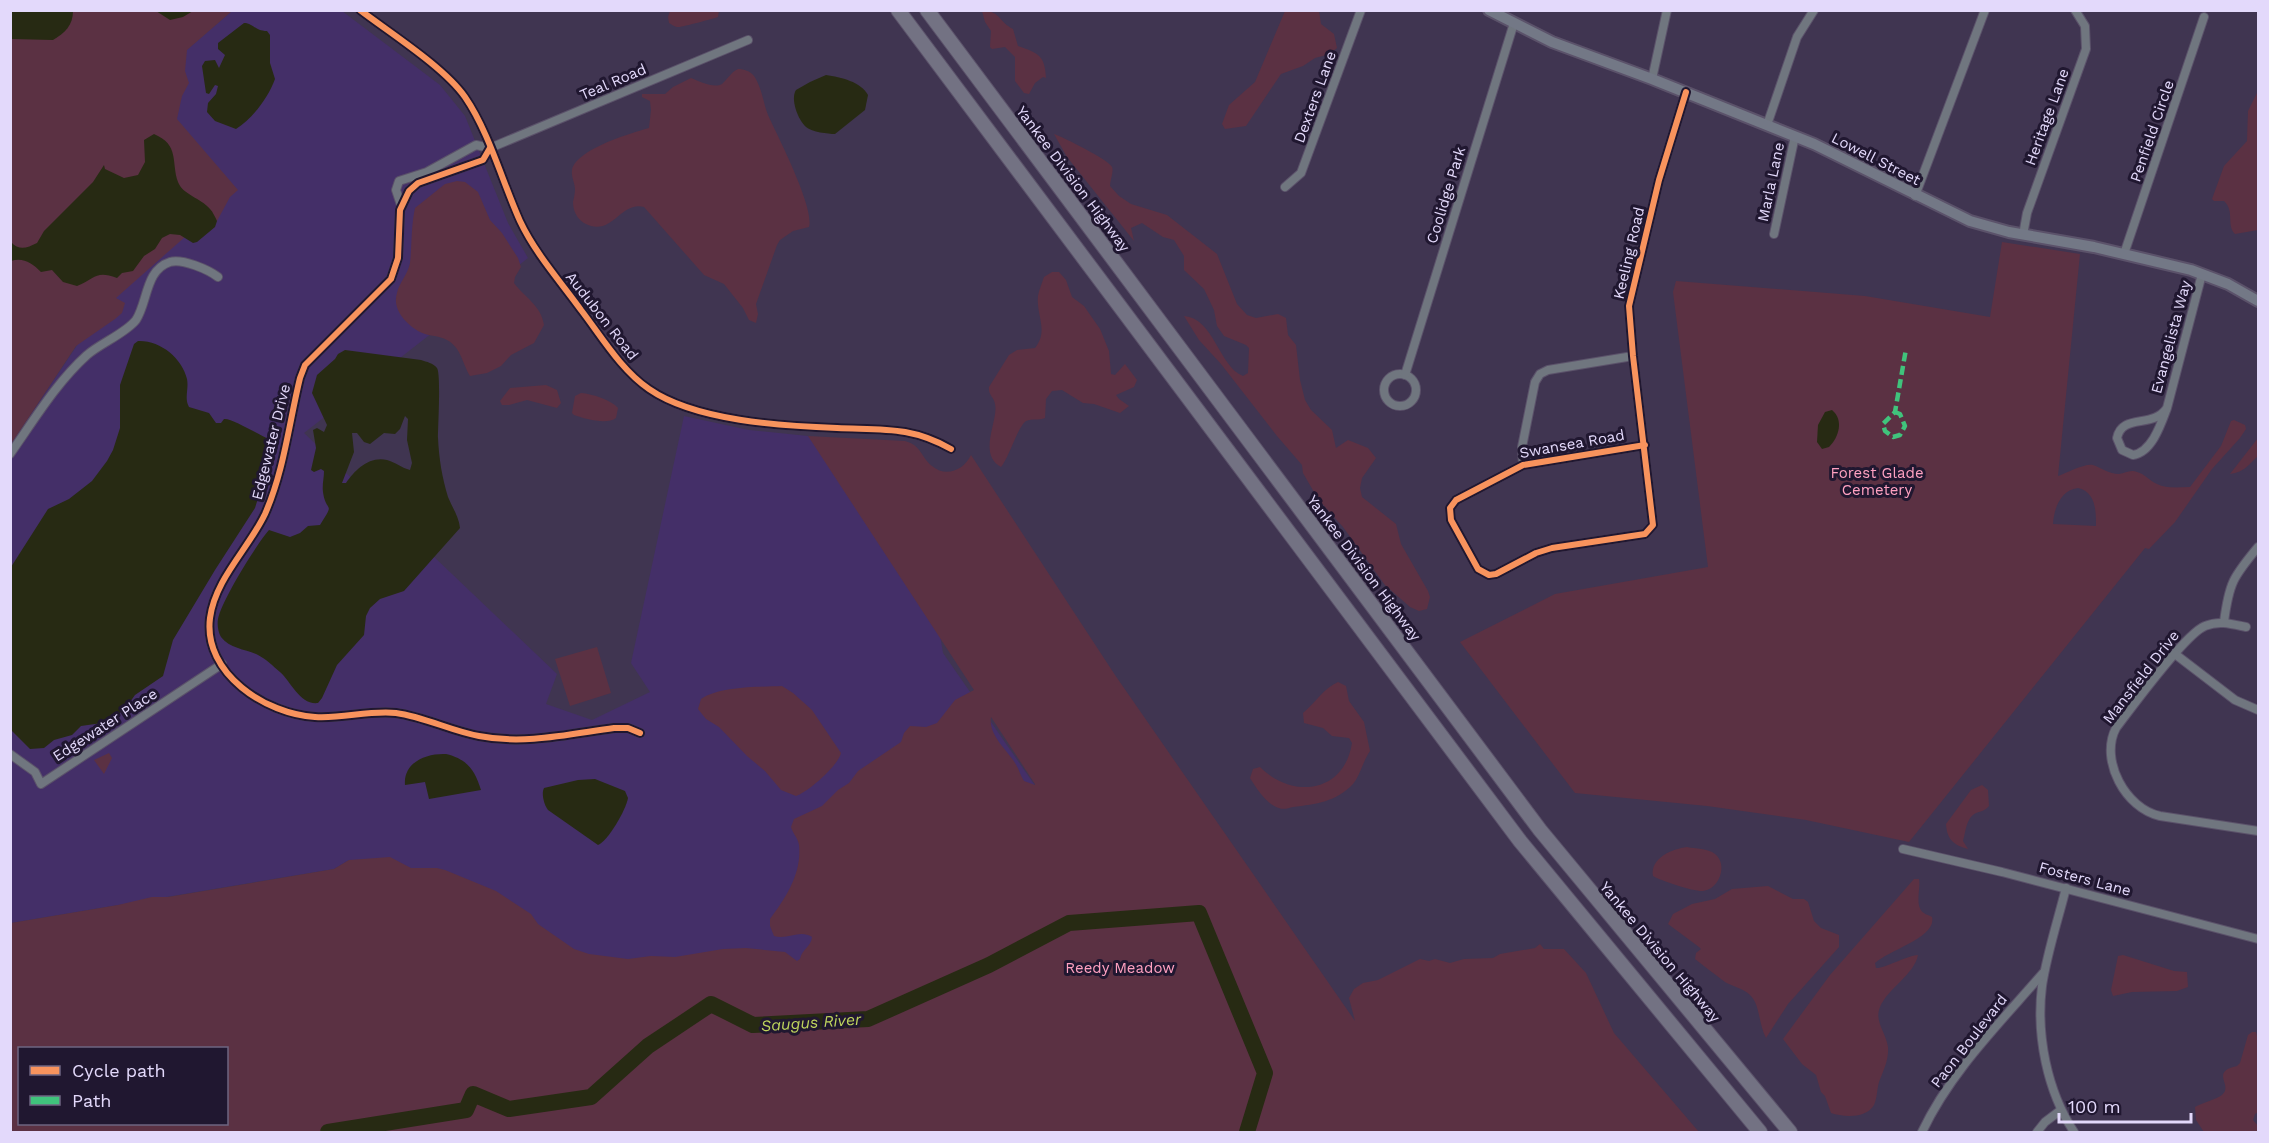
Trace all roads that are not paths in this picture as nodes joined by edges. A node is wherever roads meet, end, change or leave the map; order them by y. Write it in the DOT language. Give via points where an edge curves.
graph roads {
  1 [pos="360,10"];
  2 [pos="898,10"];
  3 [pos="927,10"];
  4 [pos="1361,10"];
  5 [pos="1488,10"];
  6 [pos="1667,10"];
  7 [pos="1814,10"];
  8 [pos="1985,10"];
  9 [pos="2075,10"];
  10 [pos="2204,17"];
  11 [pos="1514,23"];
  12 [pos="748,40"];
  13 [pos="1652,79"];
  14 [pos="1686,92"];
  15 [pos="1767,125"];
  16 [pos="1795,136"];
  17 [pos="490,148"];
  18 [pos="1286,187"];
  19 [pos="1915,196"];
  20 [pos="401,205"];
  21 [pos="1774,234"];
  22 [pos="2023,235"];
  23 [pos="2124,254"];
  24 [pos="2202,274"];
  25 [pos="218,277"];
  26 [pos="2259,301"];
  27 [pos="1633,356"];
  28 [pos="1405,375"];
  29 [pos="2167,408"];
  30 [pos="1645,445"];
  31 [pos="951,449"];
  32 [pos="10,454"];
  33 [pos="1523,465"];
  34 [pos="2259,547"];
  35 [pos="1486,574"];
  36 [pos="2224,622"];
  37 [pos="2246,627"];
  38 [pos="2175,654"];
  39 [pos="222,664"];
  40 [pos="2259,710"];
  41 [pos="640,733"];
  42 [pos="10,754"];
  43 [pos="2259,831"];
  44 [pos="1903,849"];
  45 [pos="2066,888"];
  46 [pos="2259,939"];
  47 [pos="2044,972"];
  48 [pos="2061,1110"];
  49 [pos="1760,1132"];
  50 [pos="1790,1132"];
  51 [pos="1922,1132"];
  52 [pos="2037,1132"];
  53 [pos="2074,1132"];
  1 -- 17 [label="street, Audubon Road" via="459,89"];
  2 -- 49 [label="highway" via="1513,832"];
  3 -- 50 [label="highway, Yankee Division Highway" via="1540,830"];
  4 -- 18 [label="street, Dexters Lane" via="1302,171"];
  5 -- 11 [label="main road, Lowell Street"];
  6 -- 13 [label="street"];
  7 -- 15 [label="street" via="1797,37"];
  8 -- 19 [label="street"];
  9 -- 22 [label="street, Heritage Lane" via="2085,26 2086,49 2027,213"];
  10 -- 23 [label="street, Penfield Circle"];
  11 -- 13 [label="main road, Lowell Street" via="1552,42"];
  11 -- 28 [label="street, Coolidge Park"];
  12 -- 17 [label="street, Teal Road"];
  13 -- 14 [label="main road, Lowell Street"];
  14 -- 15 [label="main road, Lowell Street"];
  14 -- 27 [label="street, Keeling Road" via="1659,180 1629,303"];
  15 -- 16 [label="main road, Lowell Street"];
  16 -- 19 [label="main road, Lowell Street"];
  16 -- 21 [label="street, Marla Lane"];
  17 -- 20 [label="street" via="483,160 418,183"];
  17 -- 20 [label="street, Edgewater Drive" via="476,145 438,167 399,182 396,190"];
  17 -- 31 [label="street, Audubon Road" via="531,243 619,360 656,393 685,406 730,417 802,427 909,431"];
  19 -- 22 [label="main road, Lowell Street" via="1970,221"];
  20 -- 39 [label="street, Edgewater Drive" via="398,258 391,279 310,360 300,378 265,514 220,588 210,618 212,641"];
  22 -- 23 [label="main road, Lowell Street"];
  23 -- 24 [label="main road, Lowell Street"];
  24 -- 26 [label="main road, Lowell Street"];
  24 -- 29 [label="street, Evangelista Way"];
  25 -- 32 [label="street" via="179,262 160,268 136,319 71,372"];
  27 -- 30 [label="street, Keeling Road"];
  27 -- 33 [label="street" via="1540,374 1522,447"];
  28 -- 28 [label="street" via="1392,376 1385,386 1386,398 1396,405 1408,404 1416,394 1414,382"];
  29 -- 29 [label="street, Evangelista Way" via="2154,419 2122,427 2117,438 2122,450 2133,455 2145,450"];
  30 -- 33 [label="street, Swansea Road"];
  30 -- 35 [label="street, Keeling Road" via="1652,529 1546,550 1498,573"];
  33 -- 35 [label="street, Swansea Road" via="1458,498 1450,508 1451,520 1477,567"];
  34 -- 36 [label="street" via="2232,581"];
  36 -- 37 [label="street"];
  36 -- 38 [label="street, Mansfield Drive" via="2205,625 2194,632"];
  38 -- 40 [label="street" via="2235,700"];
  38 -- 43 [label="street, Mansfield Drive" via="2114,732 2109,749 2112,767 2133,801 2150,813"];
  39 -- 41 [label="street, Edgewater Drive" via="235,681 257,698 297,715 394,713 478,736 512,740 614,728"];
  39 -- 42 [label="street, Edgewater Place" via="41,784 34,771"];
  44 -- 45 [label="street, Fosters Lane"];
  45 -- 46 [label="street, Fosters Lane"];
  45 -- 47 [label="street, Paon Boulevard"];
  47 -- 48 [label="street, Paon Boulevard" via="2042,1036"];
  47 -- 51 [label="street, Paon Boulevard" via="1957,1073"];
  48 -- 52 [label="street"];
  48 -- 53 [label="street, Paon Boulevard"];
}
